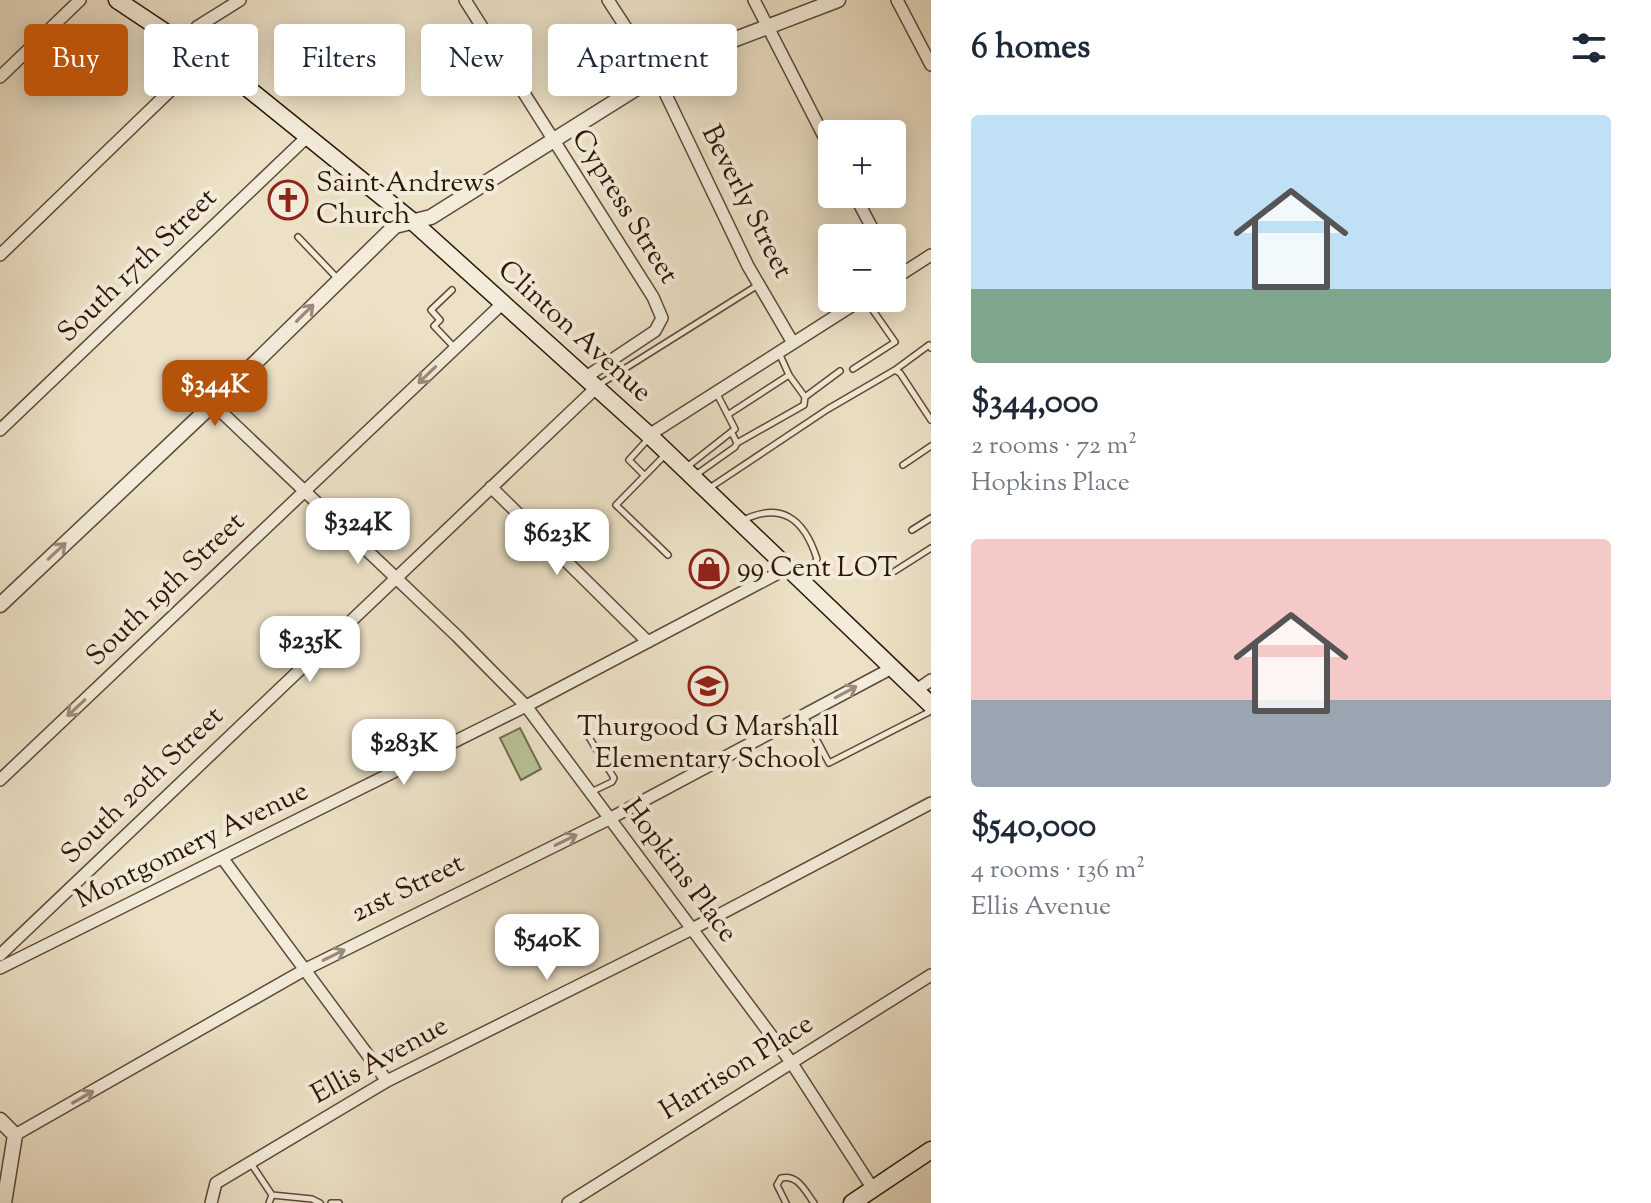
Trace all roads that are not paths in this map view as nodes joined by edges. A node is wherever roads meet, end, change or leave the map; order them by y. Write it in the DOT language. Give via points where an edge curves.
graph roads {
  1 [pos="80,0"];
  2 [pos="117,0"];
  3 [pos="240,0"];
  4 [pos="465,0"];
  5 [pos="608,0"];
  6 [pos="754,0"];
  7 [pos="838,0"];
  8 [pos="897,0"];
  9 [pos="154,24"];
  10 [pos="202,24"];
  11 [pos="624,24"];
  12 [pos="768,25"];
  13 [pos="737,37"];
  14 [pos="931,65"];
  15 [pos="0,77"];
  16 [pos="165,96"];
  17 [pos="256,96"];
  18 [pos="621,96"];
  19 [pos="667,96"];
  20 [pos="818,124"];
  21 [pos="308,136"];
  22 [pos="554,139"];
  23 [pos="412,221"];
  24 [pos="298,237"];
  25 [pos="0,255"];
  26 [pos="931,255"];
  27 [pos="906,271"];
  28 [pos="338,280"];
  29 [pos="759,284"];
  30 [pos="452,290"];
  31 [pos="504,302"];
  32 [pos="842,312"];
  33 [pos="874,312"];
  34 [pos="793,343"];
  35 [pos="455,348"];
  36 [pos="931,348"];
  37 [pos="778,352"];
  38 [pos="853,369"];
  39 [pos="895,370"];
  40 [pos="840,371"];
  41 [pos="789,375"];
  42 [pos="592,382"];
  43 [pos="716,392"];
  44 [pos="805,397"];
  45 [pos="213,404"];
  46 [pos="729,414"];
  47 [pos="931,420"];
  48 [pos="0,430"];
  49 [pos="732,433"];
  50 [pos="650,435"];
  51 [pos="737,443"];
  52 [pos="931,446"];
  53 [pos="667,452"];
  54 [pos="903,465"];
  55 [pos="689,473"];
  56 [pos="644,475"];
  57 [pos="491,487"];
  58 [pos="707,490"];
  59 [pos="305,491"];
  60 [pos="931,518"];
  61 [pos="739,522"];
  62 [pos="912,530"];
  63 [pos="931,548"];
  64 [pos="668,555"];
  65 [pos="788,568"];
  66 [pos="895,571"];
  67 [pos="396,578"];
  68 [pos="803,583"];
  69 [pos="0,605"];
  70 [pos="648,642"];
  71 [pos="892,668"];
  72 [pos="931,680"];
  73 [pos="915,691"];
  74 [pos="526,706"];
  75 [pos="931,708"];
  76 [pos="803,715"];
  77 [pos="587,734"];
  78 [pos="0,780"];
  79 [pos="590,792"];
  80 [pos="931,803"];
  81 [pos="609,819"];
  82 [pos="223,859"];
  83 [pos="692,929"];
  84 [pos="0,955"];
  85 [pos="0,968"];
  86 [pos="306,969"];
  87 [pos="929,980"];
  88 [pos="791,1062"];
  89 [pos="387,1081"];
  90 [pos="0,1120"];
  91 [pos="15,1135"];
  92 [pos="931,1150"];
  93 [pos="250,1162"];
  94 [pos="873,1189"];
  95 [pos="272,1195"];
  96 [pos="4,1203"];
  97 [pos="211,1203"];
  98 [pos="269,1203"];
  99 [pos="320,1203"];
  100 [pos="331,1203"];
  101 [pos="339,1203"];
  102 [pos="568,1203"];
  103 [pos="786,1203"];
  104 [pos="814,1203"];
  105 [pos="852,1203"];
  1 -- 15 [label="street"];
  2 -- 9 [label="main road, Clinton Avenue"];
  3 -- 10 [label="street"];
  4 -- 22 [label="street, Cypress Street"];
  5 -- 11 [label="street, Beverly Street"];
  6 -- 12 [label="street"];
  7 -- 12 [label="street"];
  8 -- 14 [label="street"];
  12 -- 13 [label="street"];
  12 -- 20 [label="street"];
  16 -- 25 [label="street"];
  17 -- 21 [label="main road, Clinton Avenue"];
  18 -- 22 [label="street"];
  19 -- 29 [label="street, Beverly Street"];
  21 -- 23 [label="main road, Clinton Avenue"];
  21 -- 48 [label="street, South 17th Street"];
  22 -- 23 [label="street" via="431,217"];
  22 -- 42 [label="street, Cypress Street" via="662,318 655,331"];
  23 -- 28 [label="street" via="395,226"];
  23 -- 31 [label="main road, Clinton Avenue"];
  24 -- 28 [label="lane"];
  26 -- 27 [label="street"];
  45 -- 28 [label="street, one-way"];
  29 -- 34 [label="street, Beverly Street"];
  29 -- 42 [label="lane"];
  30 -- 35 [label="lane" via="431,310 440,320 434,326"];
  31 -- 35 [label="street, South 19th Street"];
  31 -- 42 [label="main road, Clinton Avenue"];
  32 -- 34 [label="street"];
  33 -- 38 [label="lane" via="895,342"];
  34 -- 37 [label="street"];
  35 -- 59 [label="street, South 19th Street, one-way"];
  36 -- 39 [label="lane"];
  37 -- 41 [label="lane"];
  37 -- 43 [label="street"];
  39 -- 47 [label="lane"];
  39 -- 58 [label="lane"];
  40 -- 44 [label="lane"];
  41 -- 44 [label="lane"];
  41 -- 46 [label="lane"];
  42 -- 50 [label="main road, Clinton Avenue"];
  42 -- 57 [label="street, South 20th Street"];
  43 -- 46 [label="lane"];
  43 -- 50 [label="street"];
  44 -- 51 [label="lane" via="804,405"];
  45 -- 59 [label="street, Hopkins Place"];
  69 -- 45 [label="street, one-way"];
  46 -- 49 [label="lane"];
  49 -- 51 [label="lane"];
  49 -- 55 [label="lane"];
  50 -- 53 [label="main road, Clinton Avenue"];
  50 -- 56 [label="lane" via="629,460"];
  51 -- 55 [label="lane"];
  52 -- 54 [label="lane"];
  53 -- 55 [label="main road, Clinton Avenue"];
  53 -- 56 [label="lane"];
  55 -- 58 [label="main road, Clinton Avenue"];
  56 -- 64 [label="lane" via="616,505"];
  57 -- 67 [label="street, South 20th Street"];
  57 -- 70 [label="street"];
  58 -- 61 [label="main road, Clinton Avenue"];
  59 -- 67 [label="street, Hopkins Place"];
  59 -- 78 [label="street, South 19th Street, one-way"];
  60 -- 62 [label="lane"];
  61 -- 65 [label="main road, Clinton Avenue"];
  61 -- 68 [label="lane" via="774,511 797,523 817,559"];
  63 -- 66 [label="lane"];
  65 -- 68 [label="main road, Clinton Avenue"];
  65 -- 70 [label="street, Montgomery Avenue"];
  67 -- 74 [label="street, Hopkins Place"];
  67 -- 84 [label="street, South 20th Street"];
  68 -- 71 [label="main road, Clinton Avenue"];
  70 -- 74 [label="street, Montgomery Avenue"];
  71 -- 73 [label="main road, Clinton Avenue"];
  76 -- 71 [label="street, 21st Street, one-way"];
  72 -- 73 [label="street"];
  73 -- 75 [label="main road, Clinton Avenue"];
  74 -- 79 [label="street, Hopkins Place"];
  74 -- 82 [label="street, Montgomery Avenue"];
  75 -- 76 [label="lane" via="829,763"];
  76 -- 81 [label="street, 21st Street"];
  77 -- 79 [label="lane" via="614,778"];
  79 -- 81 [label="street, Hopkins Place"];
  80 -- 83 [label="street, Ellis Avenue"];
  81 -- 83 [label="street, Hopkins Place"];
  86 -- 81 [label="street, 21st Street, one-way"];
  82 -- 85 [label="street, Montgomery Avenue"];
  82 -- 86 [label="street"];
  83 -- 88 [label="street, Hopkins Place"];
  83 -- 89 [label="street, Ellis Avenue"];
  86 -- 89 [label="street"];
  91 -- 86 [label="street, 21st Street, one-way"];
  87 -- 88 [label="street, Harrison Place"];
  88 -- 94 [label="street, Hopkins Place"];
  88 -- 102 [label="street, Harrison Place"];
  89 -- 93 [label="street, Ellis Avenue"];
  90 -- 91 [label="street"];
  91 -- 96 [label="street"];
  92 -- 94 [label="main road"];
  93 -- 95 [label="lane"];
  93 -- 97 [label="street, Ellis Avenue" via="216,1183"];
  94 -- 105 [label="main road"];
  95 -- 98 [label="lane"];
  95 -- 99 [label="lane"];
  100 -- 101 [label="lane"];
  103 -- 104 [label="lane" via="777,1185 787,1176"];
}
